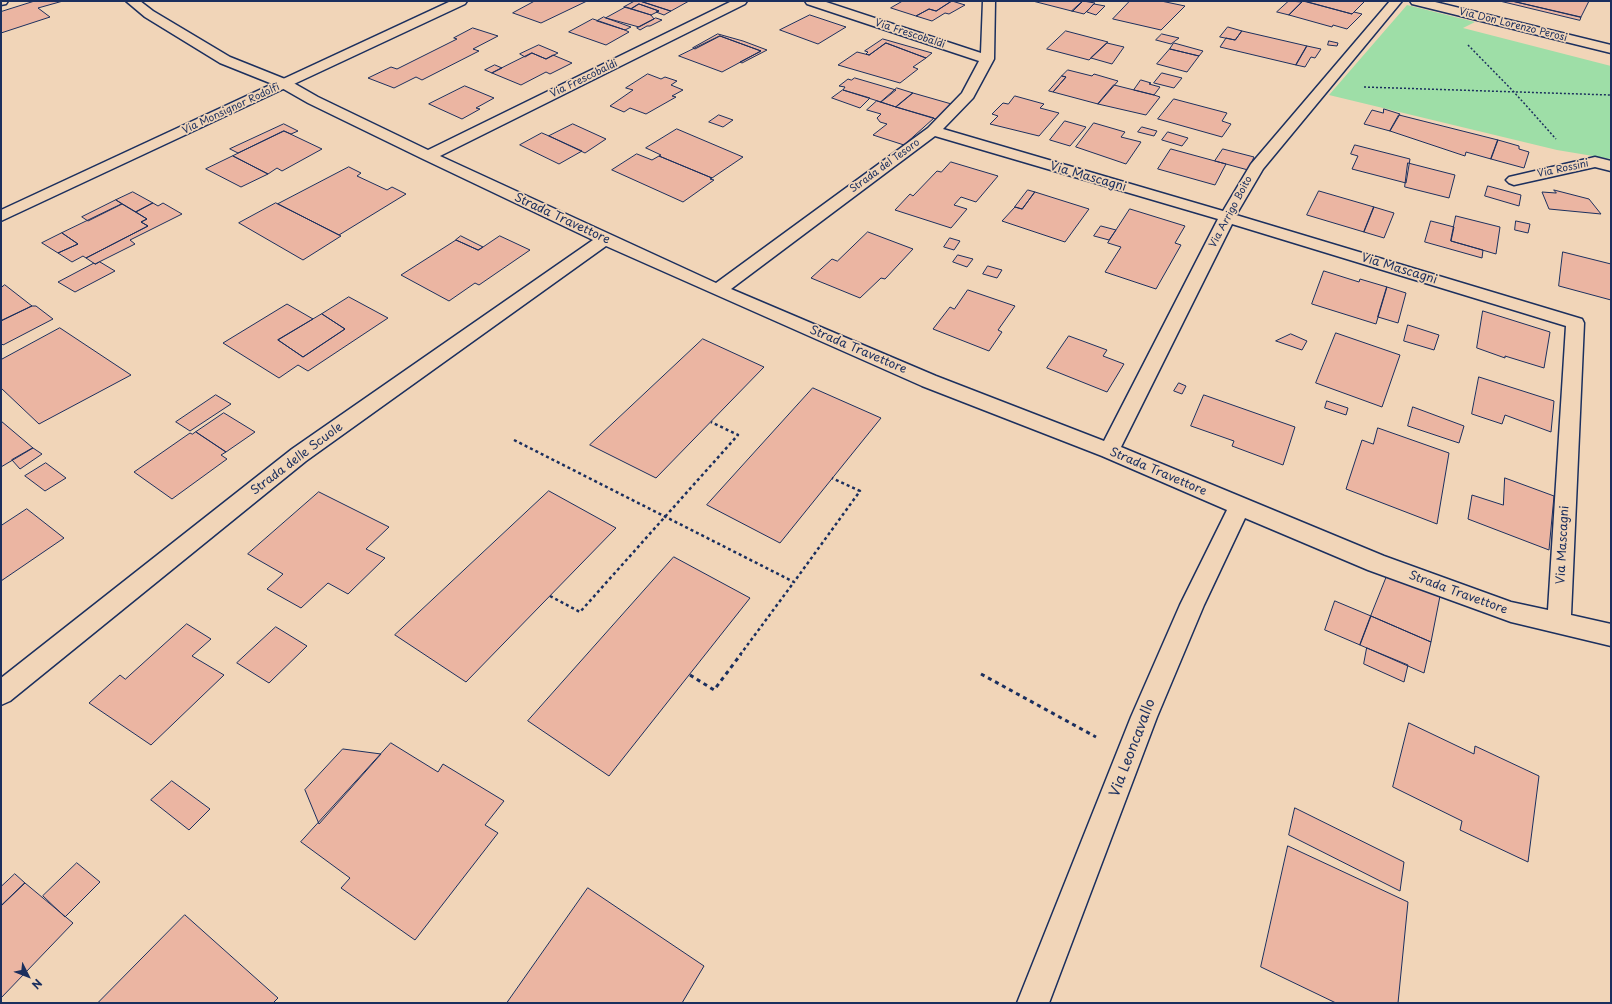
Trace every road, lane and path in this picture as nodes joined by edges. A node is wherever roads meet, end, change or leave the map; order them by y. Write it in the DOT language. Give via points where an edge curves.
graph roads {
  1 [pos="132,1"];
  2 [pos="461,1"];
  3 [pos="741,1"];
  4 [pos="811,1"];
  5 [pos="989,1"];
  6 [pos="1396,1"];
  7 [pos="1416,1"];
  8 [pos="1464,40"];
  9 [pos="1611,49"];
  10 [pos="987,59"];
  11 [pos="285,84"];
  12 [pos="1323,86"];
  13 [pos="1514,92"];
  14 [pos="1611,95"];
  15 [pos="934,131"];
  16 [pos="1560,143"];
  17 [pos="428,156"];
  18 [pos="1611,166"];
  19 [pos="1514,180"];
  20 [pos="1,216"];
  21 [pos="1227,217"];
  22 [pos="605,239"];
  23 [pos="718,290"];
  24 [pos="711,422"];
  25 [pos="514,440"];
  26 [pos="1110,451"];
  27 [pos="832,478"];
  28 [pos="1239,507"];
  29 [pos="665,516"];
  30 [pos="794,582"];
  31 [pos="550,596"];
  32 [pos="1558,622"];
  33 [pos="1611,635"];
  34 [pos="980,674"];
  35 [pos="690,675"];
  36 [pos="1,693"];
  37 [pos="1129,756"];
  38 [pos="1040,1000"];
  1 -- 11 [label="street, Strada Travettore" via="225,60"];
  2 -- 11 [label="street, Via Monsignor Rodolfi"];
  3 -- 17 [label="street, Via Frescobaldi"];
  4 -- 10 [label="street, Via Frescobaldi"];
  5 -- 10 [label="street, Strada del Tesoro"];
  6 -- 12 [label="street, Via Arrigo Boito"];
  7 -- 9 [label="street, Via Don Lorenzo Perosi"];
  8 -- 13 [label="path"];
  10 -- 15 [label="street, Strada del Tesoro" via="968,95"];
  11 -- 17 [label="street, Strada Travettore"];
  11 -- 20 [label="street, Via Monsignor Rodolfi"];
  12 -- 13 [label="path"];
  12 -- 21 [label="street, Via Arrigo Boito" via="1256,167"];
  13 -- 14 [label="path"];
  13 -- 16 [label="path"];
  15 -- 21 [label="street, Via Mascagni"];
  15 -- 23 [label="street, Strada del Tesoro"];
  17 -- 22 [label="street, Strada Travettore"];
  18 -- 19 [label="street, Via Rossini" via="1595,162"];
  21 -- 26 [label="street, Via Arrigo Boito"];
  21 -- 32 [label="street, Via Mascagni" via="1575,323"];
  22 -- 23 [label="street, Strada Travettore"];
  22 -- 36 [label="street, Strada delle Scuole" via="299,455"];
  23 -- 26 [label="street, Strada Travettore" via="929,381"];
  24 -- 29 [label="path" via="738,435"];
  25 -- 29 [label="path"];
  26 -- 28 [label="street, Strada Travettore"];
  27 -- 30 [label="path" via="860,491"];
  28 -- 32 [label="street, Strada Travettore" via="1376,563 1511,612"];
  28 -- 37 [label="street, Via Leoncavallo" via="1192,604"];
  29 -- 30 [label="path"];
  29 -- 31 [label="path" via="580,612"];
  30 -- 35 [label="path" via="714,690"];
  32 -- 33 [label="street, Strada Travettore"];
  34 -- 37 [label="path"];
  37 -- 38 [label="street, Via Leoncavallo"];
}
